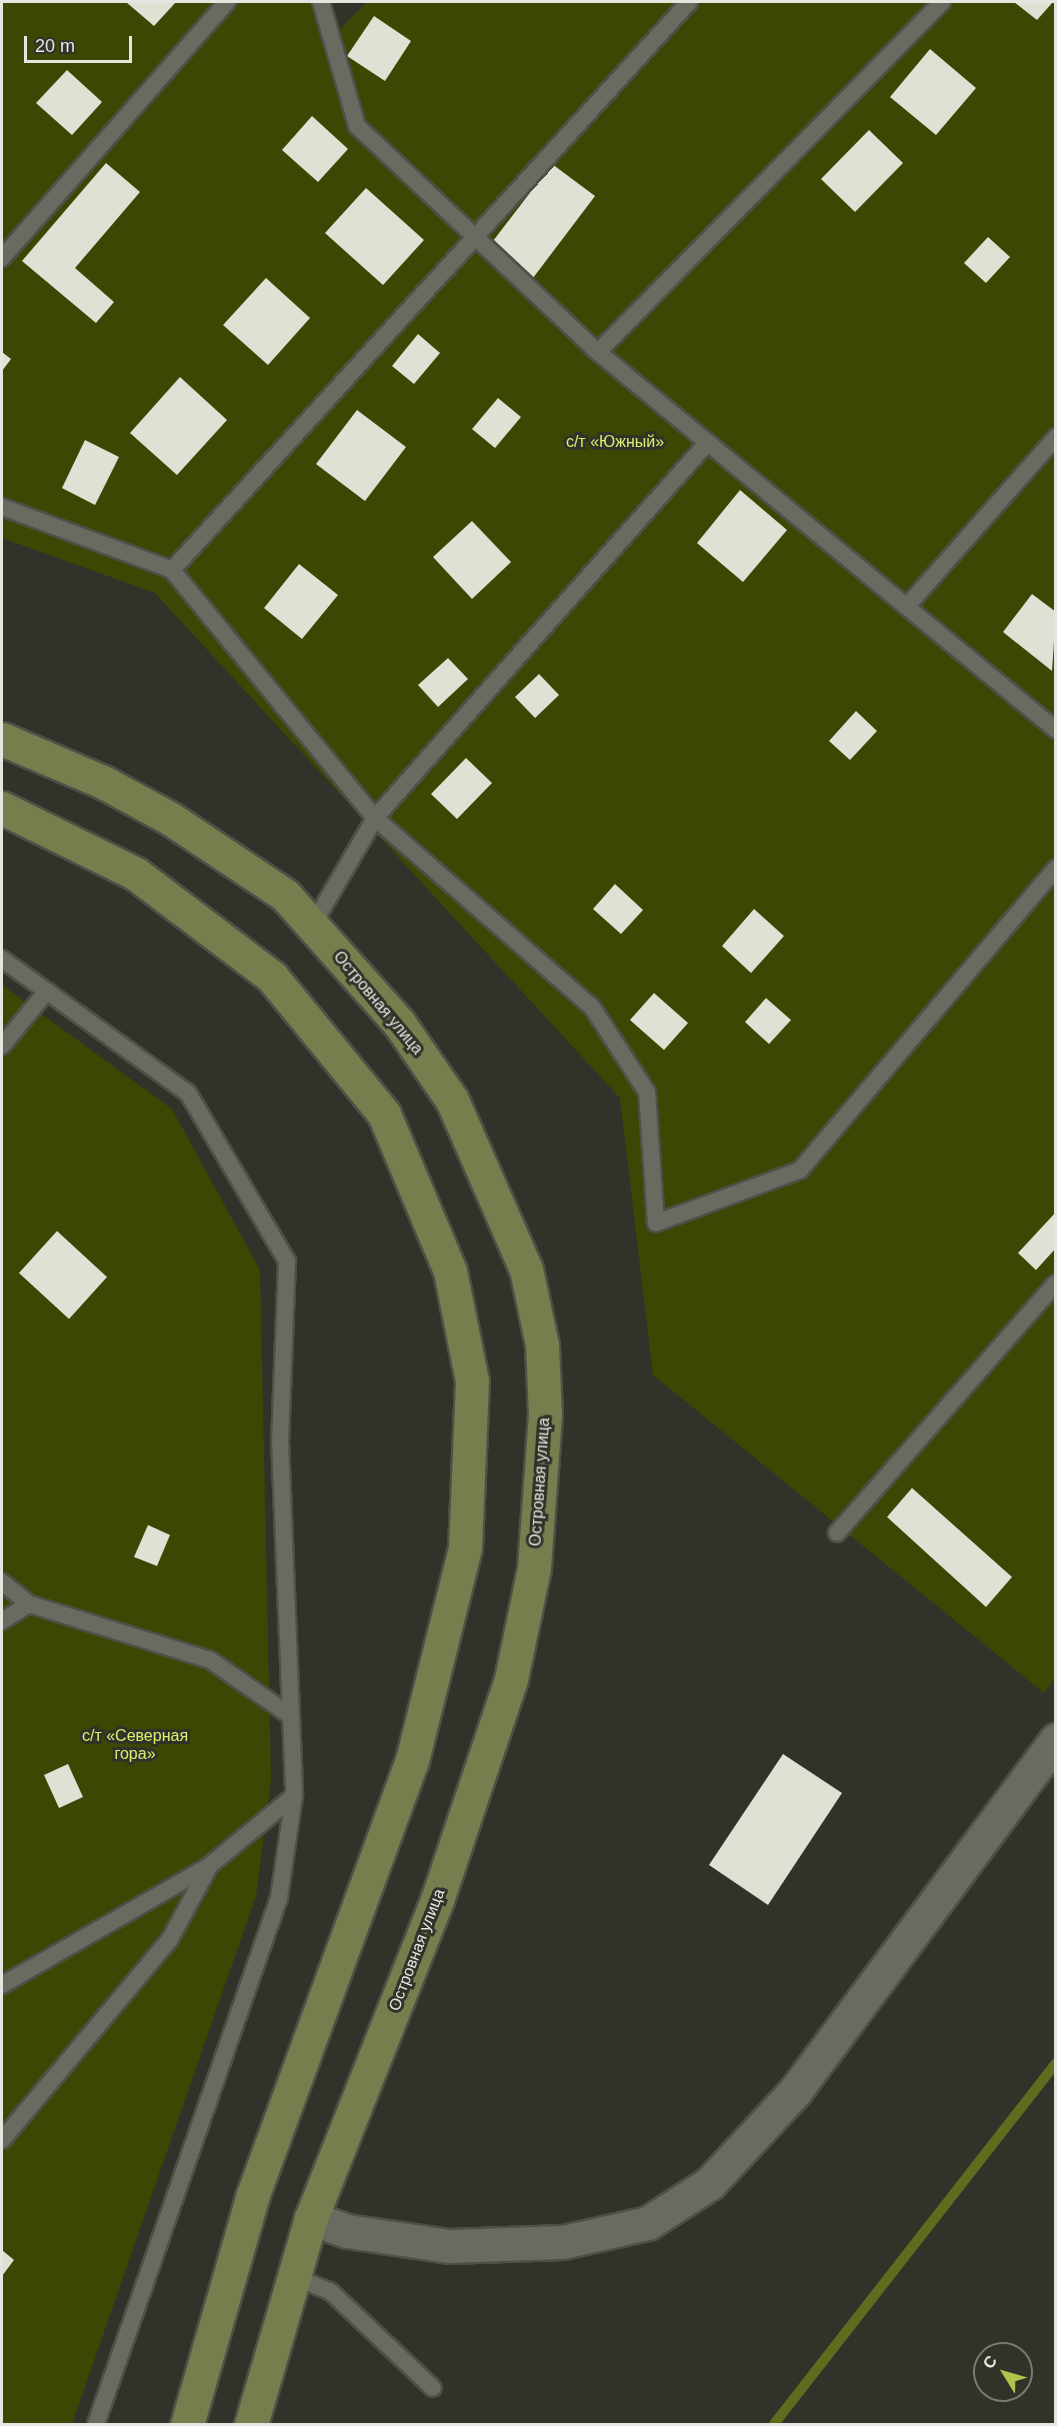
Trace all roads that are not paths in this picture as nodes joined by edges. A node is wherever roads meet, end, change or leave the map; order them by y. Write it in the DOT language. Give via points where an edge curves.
graph roads {
  1 [pos="227,2"];
  2 [pos="321,2"];
  3 [pos="689,2"];
  4 [pos="942,2"];
  5 [pos="475,237"];
  6 [pos="2,258"];
  7 [pos="598,352"];
  8 [pos="1056,437"];
  9 [pos="708,442"];
  10 [pos="2,507"];
  11 [pos="172,570"];
  12 [pos="908,605"];
  13 [pos="1056,730"];
  14 [pos="2,739"];
  15 [pos="2,808"];
  16 [pos="375,818"];
  17 [pos="1056,868"];
  18 [pos="312,926"];
  19 [pos="2,959"];
  20 [pos="47,991"];
  21 [pos="2,1046"];
  22 [pos="1056,1283"];
  23 [pos="837,1533"];
  24 [pos="2,1582"];
  25 [pos="29,1604"];
  26 [pos="2,1621"];
  27 [pos="288,1714"];
  28 [pos="1056,1740"];
  29 [pos="294,1796"];
  30 [pos="209,1866"];
  31 [pos="2,1985"];
  32 [pos="2,2140"];
  33 [pos="311,2218"];
  34 [pos="297,2278"];
  35 [pos="433,2388"];
  36 [pos="96,2424"];
  37 [pos="187,2424"];
  38 [pos="251,2424"];
  1 -- 6 [label="lane"];
  2 -- 5 [label="lane" via="357,126"];
  3 -- 5 [label="lane"];
  4 -- 7 [label="lane"];
  5 -- 7 [label="lane"];
  5 -- 11 [label="lane"];
  7 -- 9 [label="lane"];
  8 -- 12 [label="lane"];
  9 -- 12 [label="lane"];
  9 -- 16 [label="lane"];
  10 -- 11 [label="lane"];
  11 -- 16 [label="lane"];
  12 -- 13 [label="lane"];
  14 -- 18 [label="main road, Островная улица" via="103,782 171,819 285,895"];
  15 -- 37 [label="main road" via="136,874 272,977 287,995 384,1114 450,1271 472,1382 465,1548 412,1760 252,2198"];
  16 -- 17 [label="lane" via="592,1007 647,1092 656,1222 800,1170"];
  16 -- 18 [label="lane"];
  18 -- 33 [label="main road, Островная улица" via="399,1023 462,1119 526,1269 542,1345 545,1414 534,1568 511,1679 437,1900"];
  19 -- 20 [label="lane"];
  20 -- 21 [label="lane"];
  20 -- 27 [label="lane" via="188,1093 287,1261 280,1440"];
  22 -- 23 [label="lane"];
  24 -- 25 [label="lane"];
  25 -- 26 [label="lane"];
  25 -- 27 [label="lane" via="210,1660"];
  27 -- 29 [label="lane"];
  28 -- 33 [label="street" via="796,2090 710,2183 648,2223 563,2242 449,2246 347,2231"];
  29 -- 30 [label="lane"];
  29 -- 36 [label="lane" via="279,1898"];
  30 -- 31 [label="lane"];
  30 -- 32 [label="lane" via="170,1939"];
  33 -- 34 [label="main road, Островная улица"];
  34 -- 35 [label="lane" via="330,2291"];
  34 -- 38 [label="main road, Островная улица"];
}
